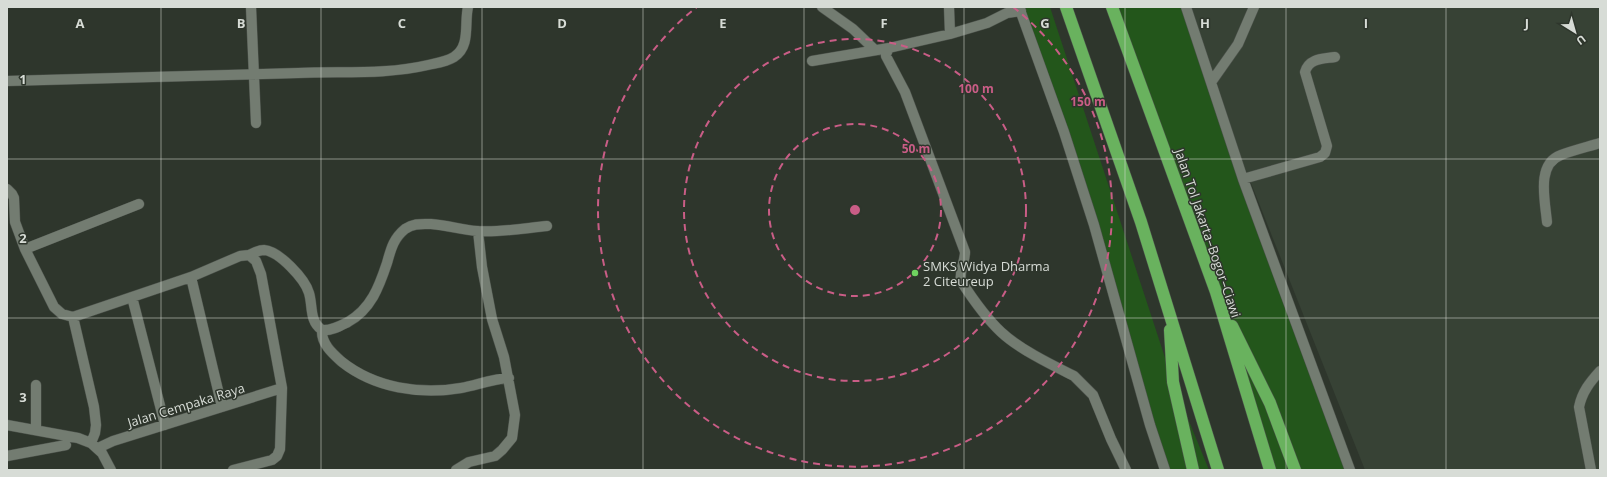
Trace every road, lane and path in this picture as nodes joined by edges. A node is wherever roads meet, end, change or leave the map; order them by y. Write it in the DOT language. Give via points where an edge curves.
graph roads {
  1 [pos="250,7"];
  2 [pos="468,7"];
  3 [pos="822,7"];
  4 [pos="949,7"];
  5 [pos="1066,7"];
  6 [pos="1112,7"];
  7 [pos="1186,7"];
  8 [pos="1254,7"];
  9 [pos="1020,9"];
  10 [pos="950,34"];
  11 [pos="889,48"];
  12 [pos="874,49"];
  13 [pos="1335,57"];
  14 [pos="812,61"];
  15 [pos="254,74"];
  16 [pos="7,81"];
  17 [pos="1212,81"];
  18 [pos="256,124"];
  19 [pos="1600,143"];
  20 [pos="1243,179"];
  21 [pos="7,189"];
  22 [pos="139,204"];
  23 [pos="1546,222"];
  24 [pos="547,226"];
  25 [pos="478,231"];
  26 [pos="25,249"];
  27 [pos="249,255"];
  28 [pos="191,277"];
  29 [pos="1216,292"];
  30 [pos="132,297"];
  31 [pos="1168,310"];
  32 [pos="73,317"];
  33 [pos="322,330"];
  34 [pos="1600,371"];
  35 [pos="508,378"];
  36 [pos="36,385"];
  37 [pos="282,388"];
  38 [pos="222,407"];
  39 [pos="7,425"];
  40 [pos="165,425"];
  41 [pos="36,430"];
  42 [pos="66,445"];
  43 [pos="95,445"];
  44 [pos="7,456"];
  45 [pos="111,470"];
  46 [pos="233,470"];
  47 [pos="456,470"];
  48 [pos="1126,470"];
  49 [pos="1165,470"];
  50 [pos="1193,470"];
  51 [pos="1218,470"];
  52 [pos="1270,470"];
  53 [pos="1295,470"];
  54 [pos="1350,470"];
  55 [pos="1591,470"];
  1 -- 15 [label="street"];
  2 -- 15 [label="street" via="464,45 459,54 448,61 369,73"];
  3 -- 12 [label="street" via="853,29"];
  4 -- 10 [label="street"];
  5 -- 31 [label="highway"];
  6 -- 29 [label="highway, Jalan Tol Jakarta–Bogor–Ciawi"];
  7 -- 17 [label="street"];
  8 -- 17 [label="street" via="1238,44"];
  9 -- 10 [label="street" via="987,23"];
  9 -- 49 [label="street" via="1092,218"];
  10 -- 11 [label="street"];
  11 -- 12 [label="street"];
  11 -- 48 [label="street" via="886,56 905,92 965,252 961,281 1000,331 1074,376 1093,395"];
  12 -- 14 [label="street"];
  13 -- 20 [label="street" via="1311,62 1305,72 1326,146 1325,153 1320,157"];
  15 -- 16 [label="street"];
  15 -- 18 [label="street"];
  17 -- 20 [label="street"];
  19 -- 23 [label="street" via="1560,155 1549,162 1544,181"];
  20 -- 54 [label="street"];
  21 -- 26 [label="street" via="14,198 15,222"];
  22 -- 26 [label="street"];
  24 -- 25 [label="street"];
  25 -- 33 [label="street" via="417,223 406,228 394,241 378,288 366,309 344,324"];
  25 -- 35 [label="street" via="492,319"];
  26 -- 32 [label="street" via="54,307 62,314"];
  27 -- 28 [label="street" via="240,256"];
  27 -- 33 [label="street" via="269,251 278,255 292,268 307,287 313,319"];
  27 -- 37 [label="street" via="256,261 261,274"];
  28 -- 30 [label="street"];
  28 -- 38 [label="street"];
  29 -- 52 [label="highway, Jalan Tol Jakarta–Bogor–Ciawi"];
  29 -- 53 [label="highway" via="1270,403"];
  30 -- 32 [label="street"];
  30 -- 40 [label="street"];
  31 -- 50 [label="highway" via="1173,382"];
  31 -- 51 [label="highway"];
  32 -- 43 [label="street" via="94,407"];
  33 -- 35 [label="street" via="322,336 334,356 352,370 361,376 403,389 460,388 492,379"];
  34 -- 55 [label="street" via="1588,385 1579,407"];
  35 -- 47 [label="street" via="515,415 510,441 495,456 469,462"];
  36 -- 41 [label="street"];
  37 -- 38 [label="street, Jalan Cempaka Raya"];
  37 -- 46 [label="street" via="280,449 277,456 269,461"];
  38 -- 40 [label="street, Jalan Cempaka Raya"];
  39 -- 41 [label="street"];
  40 -- 43 [label="street, Jalan Cempaka Raya"];
  41 -- 43 [label="street" via="78,438"];
  42 -- 44 [label="street"];
  43 -- 45 [label="street"];
}
